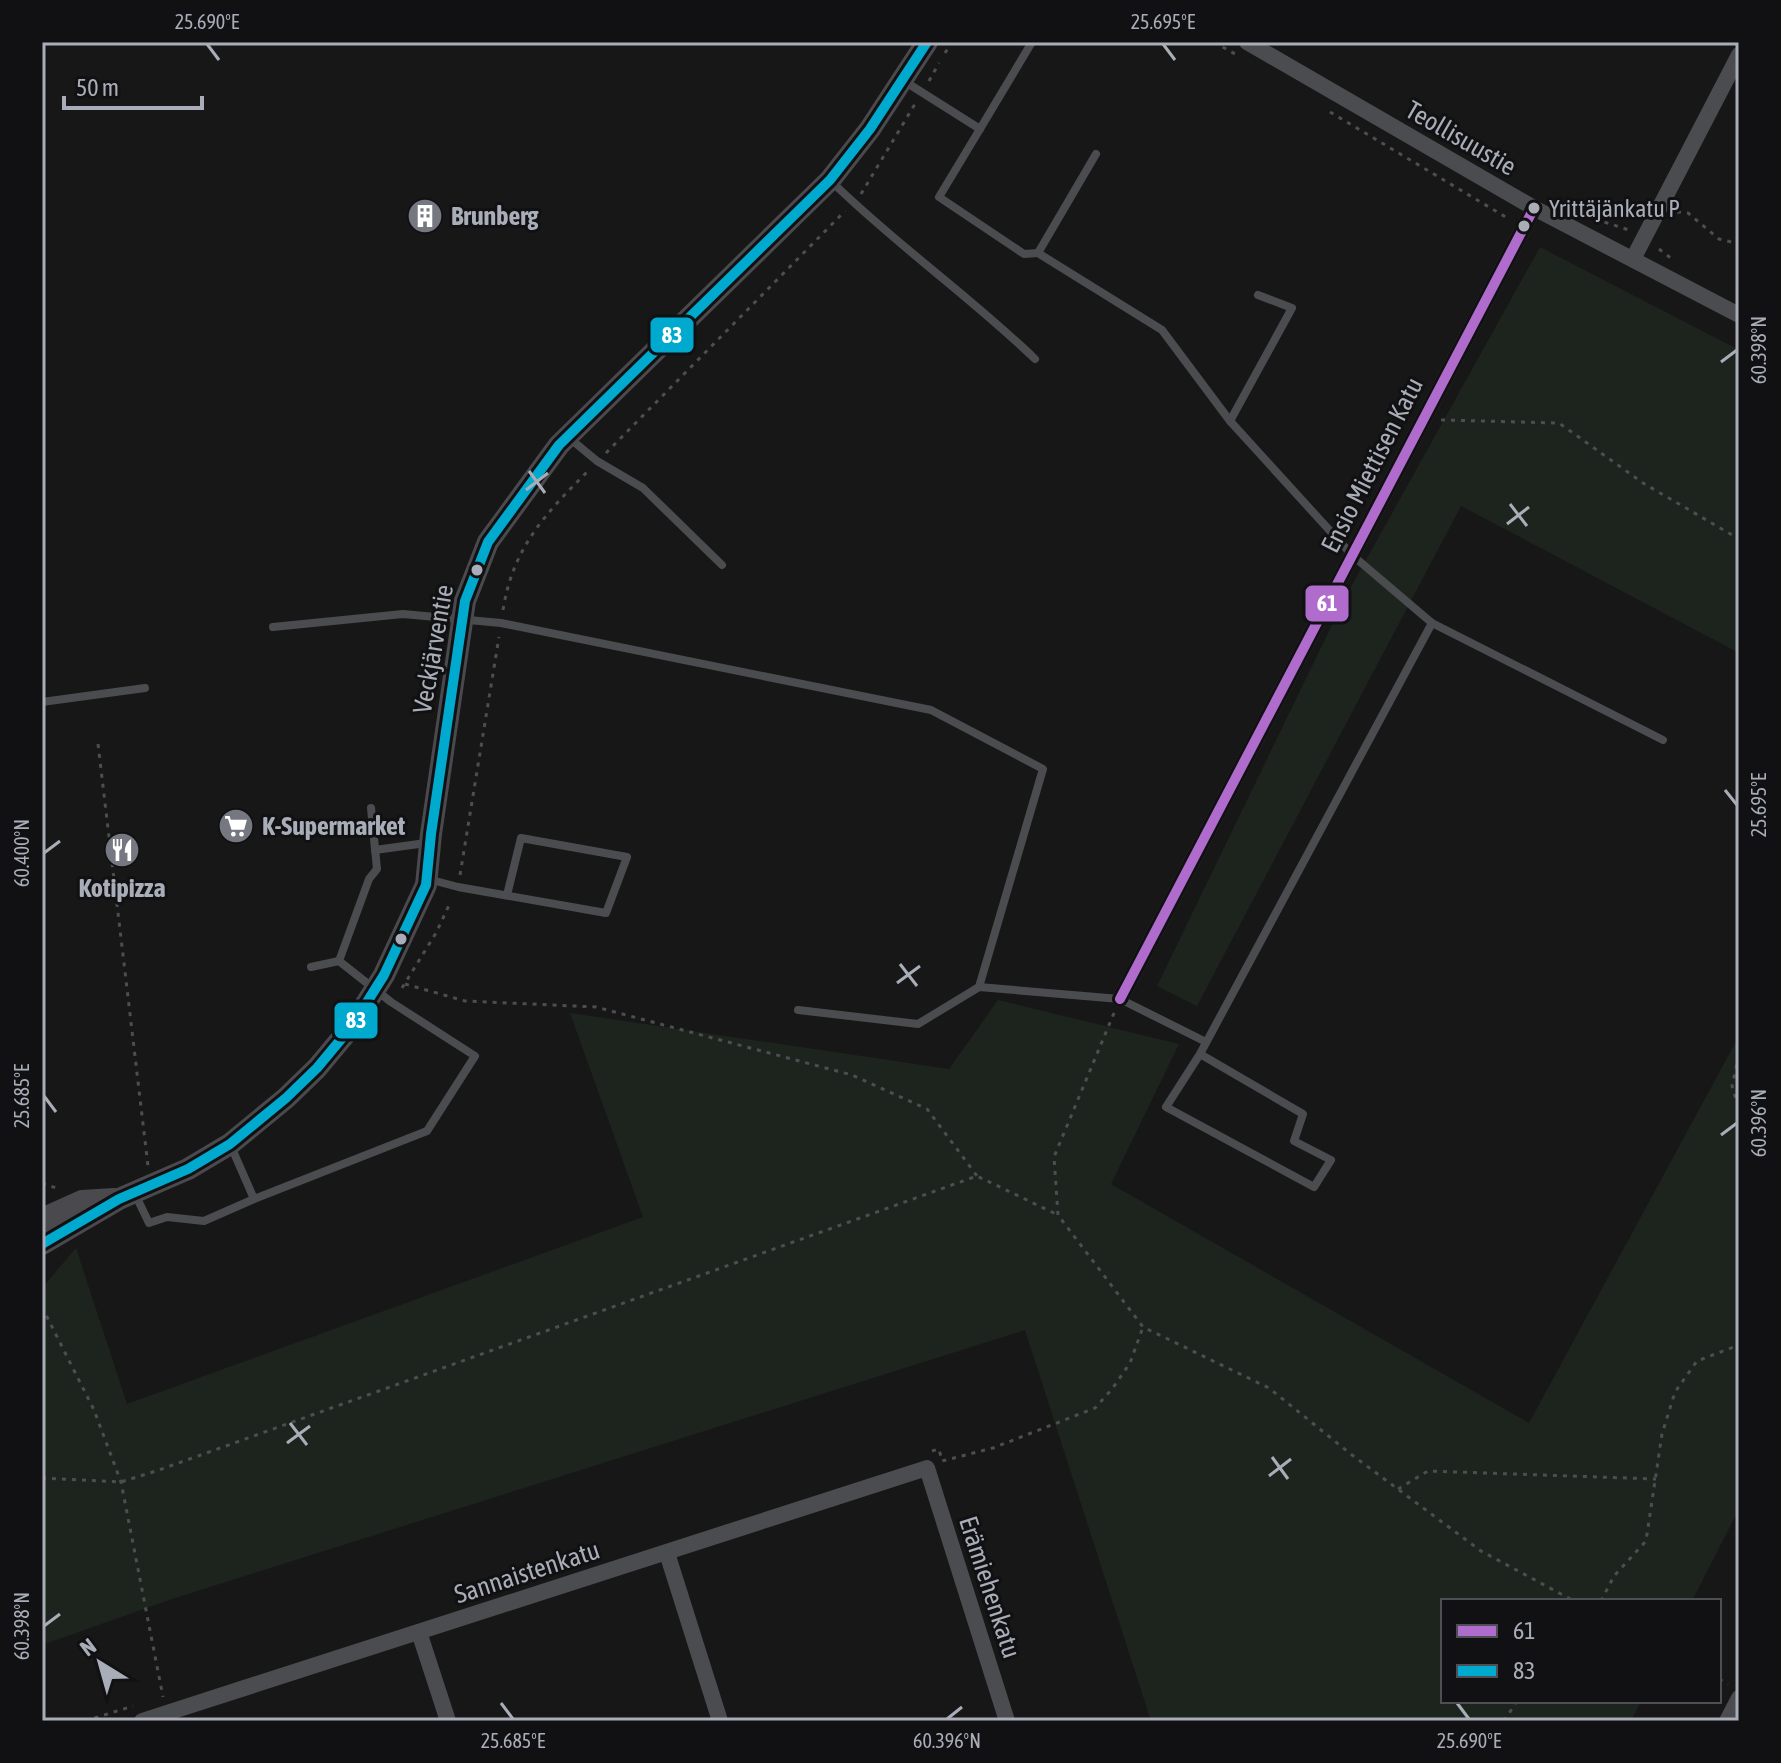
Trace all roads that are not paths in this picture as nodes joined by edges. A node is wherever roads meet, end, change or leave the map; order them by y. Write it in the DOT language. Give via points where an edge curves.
graph roads {
  1 [pos="927,42"];
  2 [pos="1032,42"];
  3 [pos="1247,42"];
  4 [pos="1739,55"];
  5 [pos="913,86"];
  6 [pos="980,129"];
  7 [pos="1096,154"];
  8 [pos="830,180"];
  9 [pos="1534,208"];
  10 [pos="1038,253"];
  11 [pos="1633,259"];
  12 [pos="1258,295"];
  13 [pos="1739,315"];
  14 [pos="1035,359"];
  15 [pos="1230,421"];
  16 [pos="567,437"];
  17 [pos="1352,555"];
  18 [pos="722,565"];
  19 [pos="463,618"];
  20 [pos="1432,623"];
  21 [pos="273,627"];
  22 [pos="145,688"];
  23 [pos="42,702"];
  24 [pos="1663,740"];
  25 [pos="371,808"];
  26 [pos="430,843"];
  27 [pos="375,850"];
  28 [pos="427,878"];
  29 [pos="507,895"];
  30 [pos="339,961"];
  31 [pos="311,967"];
  32 [pos="979,987"];
  33 [pos="384,996"];
  34 [pos="1120,999"];
  35 [pos="798,1010"];
  36 [pos="1206,1042"];
  37 [pos="1200,1054"];
  38 [pos="230,1144"];
  39 [pos="127,1196"];
  40 [pos="254,1199"];
  41 [pos="44,1232"];
  42 [pos="935,1465"];
  43 [pos="667,1553"];
  44 [pos="419,1632"];
  45 [pos="1739,1698"];
  46 [pos="179,1716"];
  47 [pos="142,1721"];
  48 [pos="448,1721"];
  49 [pos="720,1721"];
  50 [pos="1007,1721"];
  51 [pos="1727,1721"];
  1 -- 5 [label="main road, Veckjärventie"];
  2 -- 6 [label="lane"];
  3 -- 9 [label="street, Teollisuustie"];
  4 -- 11 [label="street"];
  5 -- 6 [label="lane"];
  5 -- 8 [label="main road, Veckjärventie"];
  6 -- 10 [label="lane" via="939,197 1024,254"];
  7 -- 10 [label="lane"];
  8 -- 14 [label="lane"];
  8 -- 16 [label="main road, Veckjärventie"];
  9 -- 11 [label="street, Teollisuustie"];
  9 -- 17 [label="street, Ensio Miettisen Katu"];
  10 -- 15 [label="lane" via="1162,330"];
  11 -- 13 [label="street, Teollisuustie"];
  12 -- 15 [label="lane" via="1292,308"];
  15 -- 17 [label="lane"];
  16 -- 18 [label="lane" via="643,488"];
  16 -- 19 [label="main road, Veckjärventie" via="488,542"];
  17 -- 20 [label="lane"];
  17 -- 34 [label="street, Ensio Miettisen Katu"];
  19 -- 21 [label="lane" via="403,614"];
  19 -- 26 [label="main road, Veckjärventie"];
  19 -- 32 [label="lane" via="931,710 1043,769"];
  20 -- 24 [label="lane"];
  20 -- 36 [label="lane"];
  22 -- 23 [label="lane"];
  25 -- 27 [label="lane"];
  26 -- 27 [label="lane"];
  26 -- 28 [label="main road, Veckjärventie"];
  27 -- 30 [label="lane" via="377,869"];
  28 -- 29 [label="lane"];
  28 -- 33 [label="main road, Veckjärventie" via="393,957"];
  29 -- 29 [label="lane" via="606,913 627,857 521,838"];
  30 -- 31 [label="lane"];
  30 -- 33 [label="lane"];
  32 -- 34 [label="lane"];
  32 -- 35 [label="lane" via="918,1024"];
  33 -- 38 [label="main road, Veckjärventie" via="286,1098"];
  33 -- 40 [label="lane" via="475,1056 427,1131"];
  34 -- 36 [label="lane"];
  36 -- 37 [label="lane"];
  37 -- 37 [label="lane" via="1303,1114 1294,1141 1331,1160 1314,1187 1166,1107"];
  38 -- 39 [label="main road, Veckjärventie"];
  38 -- 40 [label="lane"];
  39 -- 40 [label="lane" via="149,1223 167,1217 204,1221"];
  39 -- 41 [label="main road, Veckjärventie" via="82,1201"];
  42 -- 43 [label="street, Sannaistenkatu"];
  42 -- 50 [label="street, Erämiehenkatu"];
  43 -- 44 [label="street, Sannaistenkatu"];
  43 -- 49 [label="street"];
  44 -- 46 [label="street, Sannaistenkatu"];
  44 -- 48 [label="street"];
  45 -- 51 [label="street"];
  46 -- 47 [label="street, Sannaistenkatu"];
}
